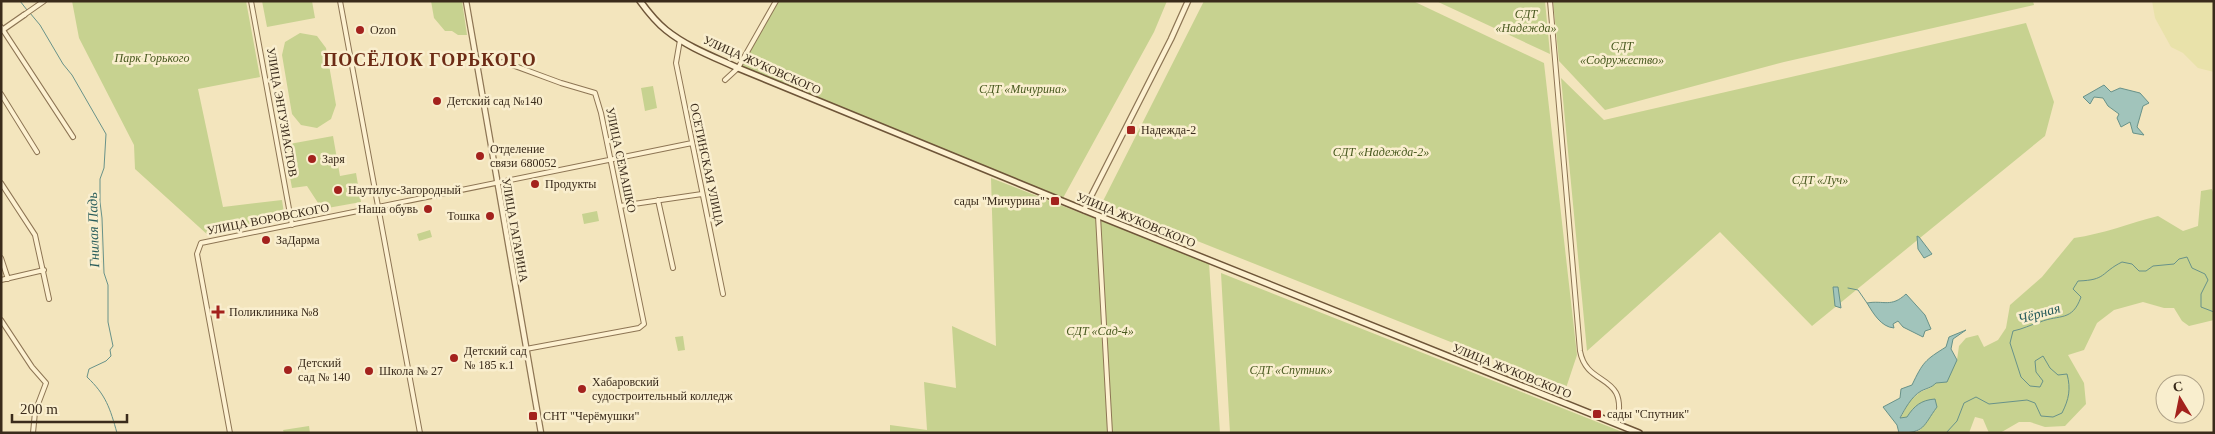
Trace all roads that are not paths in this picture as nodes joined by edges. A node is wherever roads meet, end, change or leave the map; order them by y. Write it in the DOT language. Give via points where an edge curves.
graph roads {
  1 [pos="44,1"];
  2 [pos="251,1"];
  3 [pos="340,1"];
  4 [pos="466,1"];
  5 [pos="640,1"];
  6 [pos="776,1"];
  7 [pos="1188,1"];
  8 [pos="1550,1"];
  9 [pos="24,15"];
  10 [pos="2,29"];
  11 [pos="680,40"];
  12 [pos="477,66"];
  13 [pos="738,68"];
  14 [pos="725,80"];
  15 [pos="1,94"];
  16 [pos="72,137"];
  17 [pos="692,143"];
  18 [pos="37,152"];
  19 [pos="609,159"];
  20 [pos="496,182"];
  21 [pos="1,183"];
  22 [pos="702,194"];
  23 [pos="658,200"];
  24 [pos="620,206"];
  25 [pos="376,207"];
  26 [pos="1084,210"];
  27 [pos="1098,216"];
  28 [pos="292,226"];
  29 [pos="1,258"];
  30 [pos="673,268"];
  31 [pos="44,270"];
  32 [pos="8,279"];
  33 [pos="1,280"];
  34 [pos="723,294"];
  35 [pos="49,299"];
  36 [pos="1,320"];
  37 [pos="526,349"];
  38 [pos="1617,424"];
  39 [pos="33,433"];
  40 [pos="230,433"];
  41 [pos="420,433"];
  42 [pos="541,433"];
  43 [pos="1110,433"];
  44 [pos="1639,433"];
  1 -- 9 [label="street"];
  2 -- 28 [label="street, УЛИЦА ЭНТУЗИАСТОВ"];
  3 -- 25 [label="street"];
  4 -- 12 [label="street, УЛИЦА ГАГАРИНА"];
  5 -- 11 [label="main road, УЛИЦА ЖУКОВСКОГО" via="655,21"];
  6 -- 13 [label="street"];
  7 -- 26 [label="street" via="1172,39"];
  8 -- 38 [label="street" via="1580,351 1588,370 1615,390 1619,410"];
  9 -- 10 [label="street"];
  10 -- 16 [label="street"];
  11 -- 13 [label="main road, УЛИЦА ЖУКОВСКОГО"];
  11 -- 17 [label="street, ОСЕТИНСКАЯ УЛИЦА" via="676,63"];
  12 -- 19 [label="street, УЛИЦА СЕМАШКО" via="504,62 595,93"];
  12 -- 20 [label="street, УЛИЦА ГАГАРИНА"];
  13 -- 14 [label="street"];
  13 -- 26 [label="main road, УЛИЦА ЖУКОВСКОГО"];
  15 -- 18 [label="street"];
  17 -- 19 [label="street, УЛИЦА ВОРОВСКОГО"];
  17 -- 22 [label="street, ОСЕТИНСКАЯ УЛИЦА"];
  19 -- 20 [label="street, УЛИЦА ВОРОВСКОГО"];
  19 -- 24 [label="street, УЛИЦА СЕМАШКО"];
  20 -- 25 [label="street, УЛИЦА ВОРОВСКОГО"];
  20 -- 37 [label="street, УЛИЦА ГАГАРИНА"];
  21 -- 31 [label="street" via="35,235"];
  22 -- 23 [label="street"];
  22 -- 34 [label="street, ОСЕТИНСКАЯ УЛИЦА"];
  23 -- 24 [label="street"];
  23 -- 30 [label="street"];
  24 -- 37 [label="street, УЛИЦА СЕМАШКО" via="644,324 639,328"];
  25 -- 28 [label="street, УЛИЦА ВОРОВСКОГО"];
  25 -- 41 [label="street"];
  26 -- 27 [label="main road, УЛИЦА ЖУКОВСКОГО"];
  27 -- 38 [label="main road, УЛИЦА ЖУКОВСКОГО"];
  27 -- 43 [label="street"];
  28 -- 40 [label="street, УЛИЦА ВОРОВСКОГО" via="201,243 197,254"];
  29 -- 32 [label="street"];
  31 -- 32 [label="street"];
  31 -- 35 [label="street"];
  32 -- 33 [label="street"];
  36 -- 39 [label="street" via="46,383 35,412"];
  37 -- 42 [label="street, УЛИЦА ГАГАРИНА"];
  38 -- 44 [label="main road, УЛИЦА ЖУКОВСКОГО"];
}
